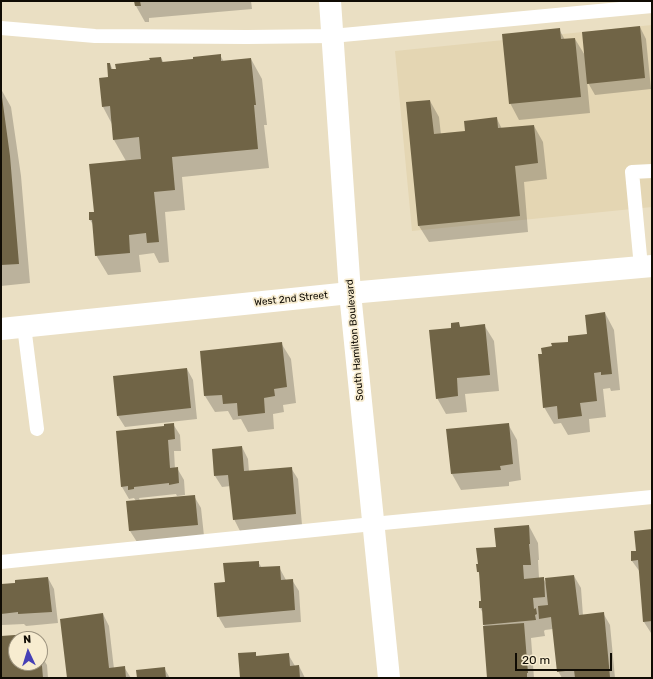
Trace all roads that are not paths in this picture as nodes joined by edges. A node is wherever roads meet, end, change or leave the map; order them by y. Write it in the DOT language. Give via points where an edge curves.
graph roads {
  1 [pos="330,1"];
  2 [pos="652,6"];
  3 [pos="1,28"];
  4 [pos="332,36"];
  5 [pos="652,170"];
  6 [pos="646,266"];
  7 [pos="350,293"];
  8 [pos="24,326"];
  9 [pos="1,329"];
  10 [pos="37,429"];
  11 [pos="652,497"];
  12 [pos="373,524"];
  13 [pos="1,562"];
  14 [pos="389,678"];
  1 -- 4 [label="street, South Hamilton Boulevard"];
  2 -- 4 [label="lane"];
  3 -- 4 [label="lane" via="95,36"];
  4 -- 7 [label="street, South Hamilton Boulevard"];
  5 -- 6 [label="lane" via="632,172"];
  6 -- 7 [label="street, West 2nd Street"];
  7 -- 8 [label="street, West 2nd Street"];
  7 -- 12 [label="street, South Hamilton Boulevard"];
  8 -- 9 [label="street, West 2nd Street"];
  8 -- 10 [label="lane"];
  11 -- 12 [label="lane"];
  12 -- 13 [label="lane"];
  12 -- 14 [label="street, South Hamilton Boulevard"];
}
